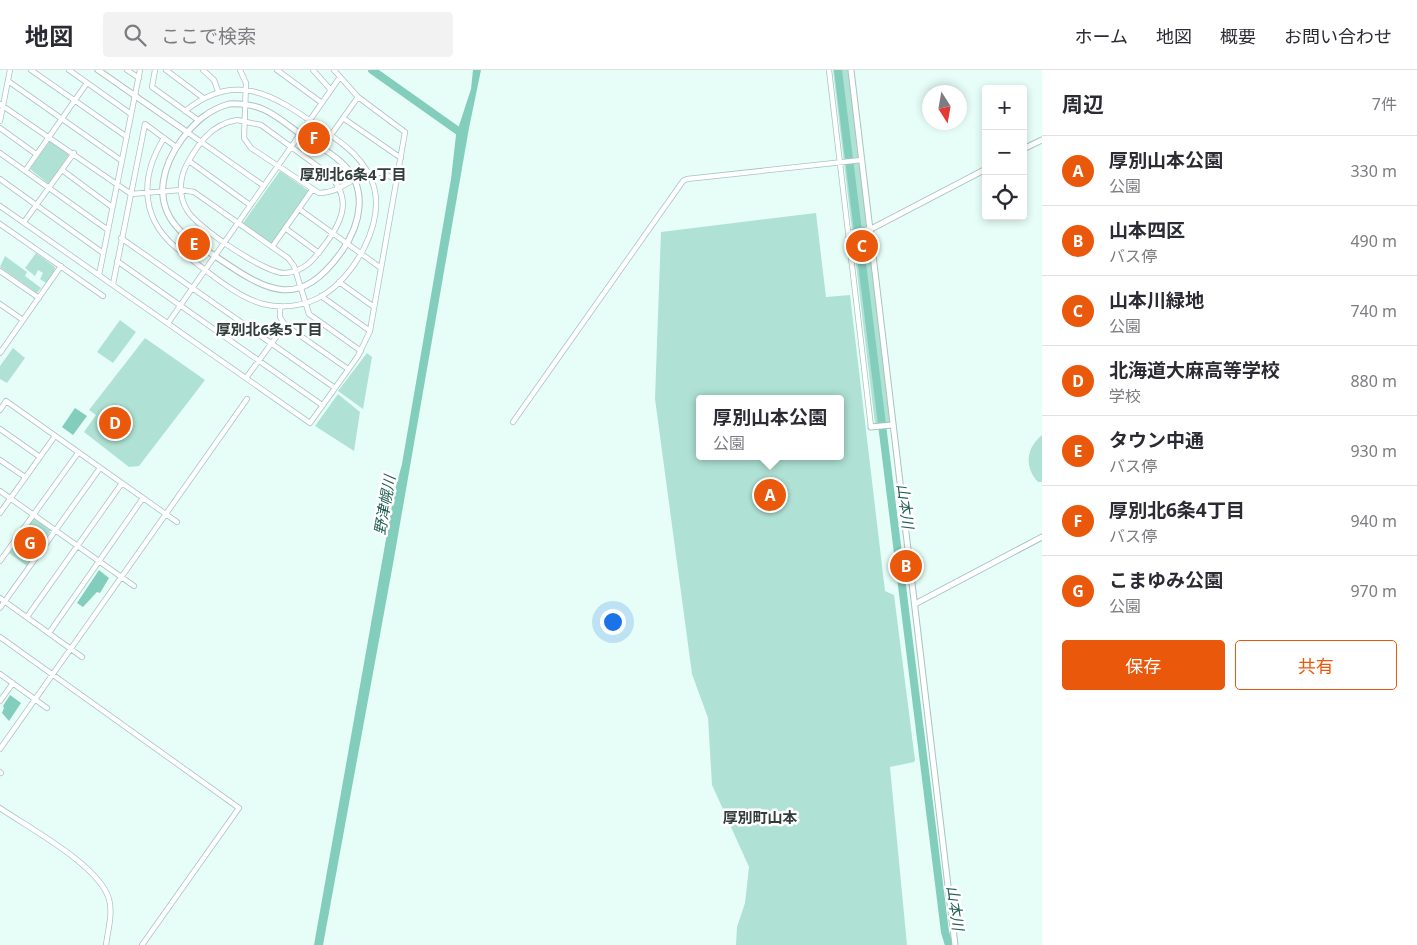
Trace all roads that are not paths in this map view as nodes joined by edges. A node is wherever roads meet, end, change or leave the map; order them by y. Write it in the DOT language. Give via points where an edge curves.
graph roads {
  1 [pos="10,70"];
  2 [pos="31,70"];
  3 [pos="69,70"];
  4 [pos="98,70"];
  5 [pos="127,70"];
  6 [pos="140,70"];
  7 [pos="155,70"];
  8 [pos="166,70"];
  9 [pos="203,70"];
  10 [pos="240,70"];
  11 [pos="277,70"];
  12 [pos="313,70"];
  13 [pos="334,70"];
  14 [pos="829,70"];
  15 [pos="851,70"];
  16 [pos="340,77"];
  17 [pos="139,78"];
  18 [pos="8,81"];
  19 [pos="87,83"];
  20 [pos="246,88"];
  21 [pos="332,90"];
  22 [pos="218,91"];
  23 [pos="135,96"];
  24 [pos="202,97"];
  25 [pos="358,97"];
  26 [pos="74,100"];
  27 [pos="322,103"];
  28 [pos="2,104"];
  29 [pos="245,104"];
  30 [pos="186,111"];
  31 [pos="131,114"];
  32 [pos="343,118"];
  33 [pos="61,119"];
  34 [pos="198,120"];
  35 [pos="310,120"];
  36 [pos="0,121"];
  37 [pos="244,121"];
  38 [pos="0,128"];
  39 [pos="187,132"];
  40 [pos="301,134"];
  41 [pos="332,135"];
  42 [pos="49,136"];
  43 [pos="127,137"];
  44 [pos="164,138"];
  45 [pos="1042,140"];
  46 [pos="202,142"];
  47 [pos="176,147"];
  48 [pos="291,147"];
  49 [pos="1027,147"];
  50 [pos="0,153"];
  51 [pos="74,153"];
  52 [pos="36,154"];
  53 [pos="401,158"];
  54 [pos="122,160"];
  55 [pos="862,160"];
  56 [pos="189,161"];
  57 [pos="842,163"];
  58 [pos="278,166"];
  59 [pos="25,170"];
  60 [pos="62,170"];
  61 [pos="982,171"];
  62 [pos="368,173"];
  63 [pos="0,179"];
  64 [pos="354,180"];
  65 [pos="397,181"];
  66 [pos="117,184"];
  67 [pos="264,186"];
  68 [pos="338,187"];
  69 [pos="49,188"];
  70 [pos="181,190"];
  71 [pos="312,190"];
  72 [pos="162,191"];
  73 [pos="147,192"];
  74 [pos="131,194"];
  75 [pos="37,204"];
  76 [pos="250,205"];
  77 [pos="0,206"];
  78 [pos="112,207"];
  79 [pos="298,209"];
  80 [pos="24,222"];
  81 [pos="238,223"];
  82 [pos="0,224"];
  83 [pos="285,228"];
  84 [pos="871,229"];
  85 [pos="108,230"];
  86 [pos="851,233"];
  87 [pos="333,234"];
  88 [pos="121,238"];
  89 [pos="224,242"];
  90 [pos="347,244"];
  91 [pos="272,247"];
  92 [pos="103,253"];
  93 [pos="319,253"];
  94 [pos="360,253"];
  95 [pos="214,256"];
  96 [pos="117,261"];
  97 [pos="61,266"];
  98 [pos="381,268"];
  99 [pos="205,269"];
  100 [pos="0,271"];
  101 [pos="296,271"];
  102 [pos="99,275"];
  103 [pos="339,282"];
  104 [pos="112,284"];
  105 [pos="300,287"];
  106 [pos="192,288"];
  107 [pos="102,296"];
  108 [pos="321,296"];
  109 [pos="38,298"];
  110 [pos="305,303"];
  111 [pos="0,304"];
  112 [pos="181,305"];
  113 [pos="280,306"];
  114 [pos="374,307"];
  115 [pos="23,320"];
  116 [pos="168,323"];
  117 [pos="285,325"];
  118 [pos="370,331"];
  119 [pos="271,343"];
  120 [pos="361,351"];
  121 [pos="0,353"];
  122 [pos="258,360"];
  123 [pos="348,369"];
  124 [pos="246,378"];
  125 [pos="335,388"];
  126 [pos="247,399"];
  127 [pos="322,406"];
  128 [pos="0,410"];
  129 [pos="512,422"];
  130 [pos="892,425"];
  131 [pos="872,427"];
  132 [pos="0,429"];
  133 [pos="55,436"];
  134 [pos="78,453"];
  135 [pos="40,457"];
  136 [pos="0,460"];
  137 [pos="100,468"];
  138 [pos="25,478"];
  139 [pos="122,483"];
  140 [pos="0,491"];
  141 [pos="10,498"];
  142 [pos="143,498"];
  143 [pos="0,513"];
  144 [pos="33,514"];
  145 [pos="166,515"];
  146 [pos="177,522"];
  147 [pos="55,530"];
  148 [pos="1042,537"];
  149 [pos="77,545"];
  150 [pos="0,560"];
  151 [pos="99,561"];
  152 [pos="122,577"];
  153 [pos="134,586"];
  154 [pos="2,600"];
  155 [pos="915,604"];
  156 [pos="0,608"];
  157 [pos="27,617"];
  158 [pos="49,633"];
  159 [pos="0,637"];
  160 [pos="71,649"];
  161 [pos="82,657"];
  162 [pos="0,674"];
  163 [pos="52,675"];
  164 [pos="13,683"];
  165 [pos="35,699"];
  166 [pos="0,701"];
  167 [pos="47,708"];
  168 [pos="0,749"];
  169 [pos="0,808"];
  170 [pos="954,943"];
  171 [pos="106,945"];
  172 [pos="142,945"];
  1 -- 18 [label="street"];
  2 -- 26 [label="street"];
  3 -- 19 [label="street"];
  4 -- 23 [label="street"];
  5 -- 17 [label="street"];
  6 -- 17 [label="street"];
  7 -- 30 [label="street" via="152,87"];
  8 -- 24 [label="street"];
  9 -- 22 [label="street" via="214,80"];
  10 -- 20 [label="street"];
  11 -- 27 [label="street"];
  12 -- 21 [label="street"];
  13 -- 16 [label="street"];
  14 -- 57 [label="street"];
  15 -- 55 [label="street"];
  16 -- 21 [label="street"];
  16 -- 25 [label="street"];
  17 -- 23 [label="street"];
  18 -- 28 [label="street"];
  18 -- 33 [label="street"];
  19 -- 26 [label="street"];
  19 -- 31 [label="street"];
  20 -- 22 [label="street"];
  20 -- 29 [label="street"];
  20 -- 35 [label="street" via="271,94"];
  21 -- 27 [label="street"];
  22 -- 24 [label="street"];
  23 -- 31 [label="street"];
  23 -- 39 [label="street"];
  24 -- 30 [label="street"];
  25 -- 32 [label="street"];
  25 -- 53 [label="street" via="405,132"];
  26 -- 33 [label="street"];
  26 -- 43 [label="street"];
  27 -- 35 [label="street"];
  28 -- 36 [label="street"];
  28 -- 42 [label="street"];
  29 -- 34 [label="street" via="222,106"];
  29 -- 37 [label="street"];
  29 -- 40 [label="street" via="270,111"];
  30 -- 34 [label="street"];
  31 -- 43 [label="street"];
  32 -- 41 [label="street"];
  32 -- 53 [label="street"];
  33 -- 42 [label="street"];
  33 -- 54 [label="street"];
  34 -- 39 [label="street"];
  35 -- 40 [label="street"];
  35 -- 41 [label="street"];
  37 -- 46 [label="street" via="220,125"];
  37 -- 48 [label="street" via="261,126"];
  37 -- 58 [label="street" via="247,143"];
  38 -- 52 [label="street"];
  39 -- 46 [label="street"];
  39 -- 47 [label="street"];
  40 -- 48 [label="street"];
  40 -- 64 [label="street" via="340,162"];
  41 -- 62 [label="street" via="354,153"];
  42 -- 51 [label="street"];
  42 -- 52 [label="street"];
  43 -- 54 [label="street"];
  44 -- 47 [label="street"];
  44 -- 73 [label="street" via="151,162"];
  44 -- 74 [label="street" via="145,124"];
  45 -- 49 [label="street"];
  46 -- 56 [label="street"];
  46 -- 67 [label="street"];
  47 -- 72 [label="street" via="164,174"];
  48 -- 58 [label="street"];
  48 -- 68 [label="street" via="327,173"];
  50 -- 59 [label="street"];
  51 -- 60 [label="street"];
  51 -- 66 [label="street"];
  52 -- 59 [label="street"];
  53 -- 65 [label="street"];
  54 -- 66 [label="street"];
  55 -- 57 [label="street"];
  55 -- 84 [label="street"];
  56 -- 70 [label="street" via="182,176"];
  56 -- 76 [label="street"];
  57 -- 86 [label="street"];
  57 -- 129 [label="street" via="687,178 683,181"];
  58 -- 67 [label="street"];
  58 -- 71 [label="street"];
  59 -- 69 [label="street"];
  60 -- 69 [label="street"];
  60 -- 78 [label="street"];
  61 -- 84 [label="street"];
  62 -- 64 [label="street"];
  62 -- 65 [label="street" via="381,171"];
  62 -- 94 [label="street" via="376,208 371,232"];
  63 -- 75 [label="street"];
  64 -- 68 [label="street"];
  64 -- 90 [label="street" via="359,215"];
  65 -- 98 [label="street"];
  66 -- 74 [label="street"];
  66 -- 78 [label="street"];
  67 -- 76 [label="street"];
  68 -- 71 [label="street" via="324,193"];
  68 -- 87 [label="street" via="343,212"];
  69 -- 75 [label="street"];
  69 -- 85 [label="street"];
  70 -- 72 [label="street"];
  70 -- 81 [label="street" via="194,192"];
  70 -- 89 [label="street" via="184,205 191,216"];
  71 -- 79 [label="street"];
  72 -- 73 [label="street"];
  72 -- 95 [label="street" via="176,227"];
  73 -- 74 [label="street"];
  73 -- 99 [label="street" via="152,214 161,232 178,250"];
  74 -- 88 [label="street"];
  75 -- 80 [label="street"];
  75 -- 92 [label="street"];
  76 -- 81 [label="street"];
  77 -- 80 [label="street"];
  78 -- 85 [label="street"];
  79 -- 83 [label="street"];
  79 -- 87 [label="street"];
  80 -- 102 [label="street"];
  81 -- 89 [label="street"];
  81 -- 91 [label="street"];
  82 -- 97 [label="street"];
  83 -- 91 [label="street"];
  83 -- 93 [label="street"];
  84 -- 86 [label="street"];
  84 -- 130 [label="street"];
  85 -- 92 [label="street"];
  86 -- 131 [label="street"];
  87 -- 90 [label="street"];
  87 -- 93 [label="street"];
  88 -- 96 [label="street"];
  88 -- 106 [label="street"];
  89 -- 95 [label="street"];
  89 -- 101 [label="street" via="266,269 284,273"];
  90 -- 94 [label="street"];
  90 -- 105 [label="street" via="324,274"];
  91 -- 101 [label="street" via="292,262"];
  92 -- 102 [label="street"];
  93 -- 101 [label="street" via="307,266"];
  94 -- 98 [label="street"];
  94 -- 103 [label="street"];
  95 -- 99 [label="street"];
  95 -- 105 [label="street" via="266,287 284,290"];
  96 -- 104 [label="street"];
  96 -- 112 [label="street"];
  97 -- 107 [label="street"];
  97 -- 109 [label="street"];
  98 -- 114 [label="street"];
  99 -- 106 [label="street"];
  99 -- 113 [label="street" via="245,296 262,304"];
  100 -- 109 [label="street"];
  101 -- 105 [label="street"];
  102 -- 104 [label="street"];
  103 -- 108 [label="street"];
  103 -- 114 [label="street"];
  104 -- 116 [label="street"];
  105 -- 110 [label="street"];
  106 -- 112 [label="street"];
  106 -- 119 [label="street"];
  108 -- 110 [label="street"];
  108 -- 118 [label="street"];
  109 -- 115 [label="street"];
  110 -- 113 [label="street"];
  110 -- 120 [label="street" via="309,314"];
  111 -- 115 [label="street"];
  112 -- 116 [label="street"];
  112 -- 122 [label="street"];
  113 -- 117 [label="street" via="280,317"];
  114 -- 118 [label="street"];
  115 -- 121 [label="street"];
  116 -- 124 [label="street"];
  117 -- 119 [label="street"];
  117 -- 123 [label="street"];
  118 -- 120 [label="street"];
  119 -- 122 [label="street"];
  119 -- 125 [label="street"];
  120 -- 123 [label="street"];
  122 -- 124 [label="street"];
  122 -- 127 [label="street"];
  123 -- 125 [label="street"];
  124 -- 127 [label="street" via="310,423"];
  125 -- 127 [label="street"];
  126 -- 145 [label="street"];
  128 -- 133 [label="street" via="6,401"];
  130 -- 131 [label="street"];
  130 -- 155 [label="street"];
  132 -- 135 [label="street"];
  133 -- 134 [label="street"];
  133 -- 135 [label="street"];
  134 -- 137 [label="street"];
  134 -- 144 [label="street"];
  135 -- 138 [label="street"];
  136 -- 138 [label="street"];
  137 -- 139 [label="street"];
  137 -- 147 [label="street"];
  138 -- 141 [label="street"];
  139 -- 142 [label="street"];
  139 -- 149 [label="street"];
  140 -- 141 [label="street"];
  141 -- 143 [label="street"];
  141 -- 144 [label="street"];
  142 -- 145 [label="street"];
  142 -- 151 [label="street"];
  144 -- 147 [label="street"];
  144 -- 150 [label="street"];
  145 -- 146 [label="street"];
  145 -- 152 [label="street"];
  147 -- 149 [label="street"];
  147 -- 154 [label="street"];
  148 -- 155 [label="street"];
  149 -- 151 [label="street"];
  149 -- 157 [label="street"];
  151 -- 152 [label="street"];
  151 -- 158 [label="street"];
  152 -- 153 [label="street"];
  152 -- 160 [label="street"];
  154 -- 156 [label="street"];
  154 -- 157 [label="street"];
  155 -- 170 [label="street"];
  157 -- 158 [label="street"];
  158 -- 160 [label="street"];
  159 -- 163 [label="street"];
  160 -- 161 [label="street"];
  160 -- 163 [label="street"];
  162 -- 164 [label="street"];
  163 -- 165 [label="street"];
  163 -- 172 [label="street" via="239,808"];
  164 -- 165 [label="street"];
  164 -- 166 [label="street"];
  165 -- 167 [label="street"];
  165 -- 168 [label="street"];
  169 -- 171 [label="street" via="98,878 110,904"];
}
